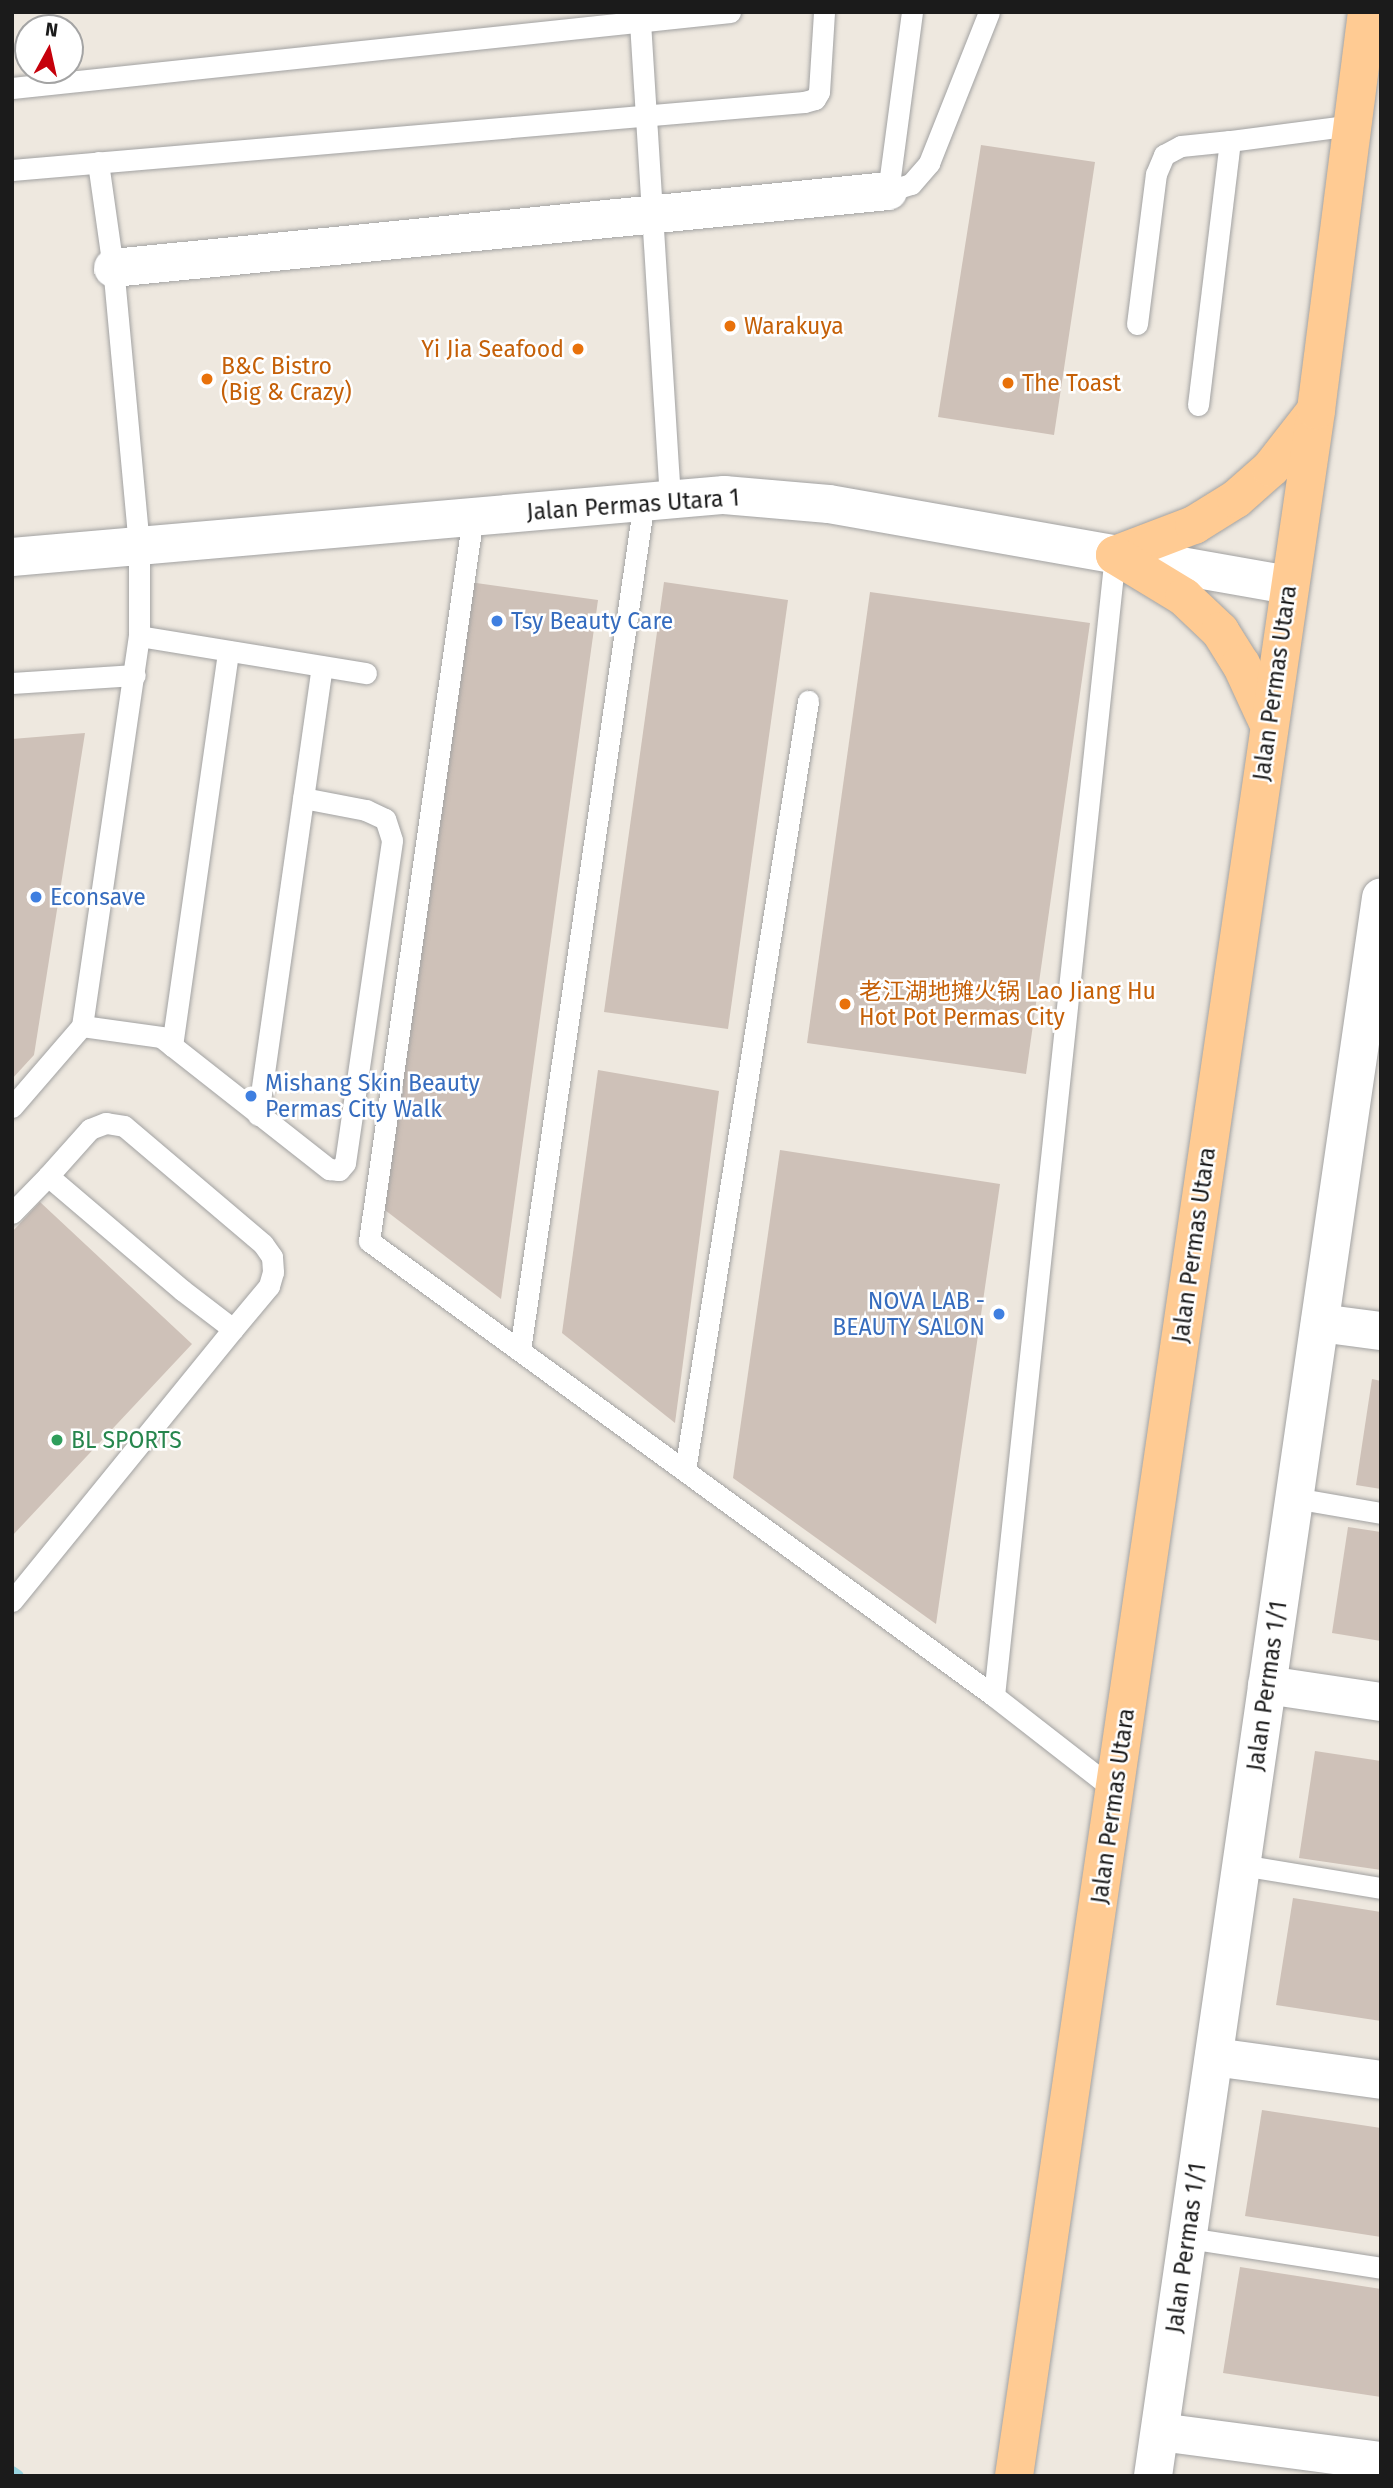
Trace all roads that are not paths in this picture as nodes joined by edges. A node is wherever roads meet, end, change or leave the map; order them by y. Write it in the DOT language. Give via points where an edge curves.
graph roads {
  1 [pos="730,12"];
  2 [pos="824,12"];
  3 [pos="912,12"];
  4 [pos="989,12"];
  5 [pos="1367,12"];
  6 [pos="640,22"];
  7 [pos="12,88"];
  8 [pos="645,116"];
  9 [pos="1353,125"];
  10 [pos="1230,141"];
  11 [pos="98,162"];
  12 [pos="12,170"];
  13 [pos="888,191"];
  14 [pos="651,214"];
  15 [pos="113,268"];
  16 [pos="1137,324"];
  17 [pos="1198,405"];
  18 [pos="1316,411"];
  19 [pos="657,500"];
  20 [pos="473,516"];
  21 [pos="139,546"];
  22 [pos="1115,555"];
  23 [pos="12,557"];
  24 [pos="1290,584"];
  25 [pos="139,636"];
  26 [pos="228,651"];
  27 [pos="323,667"];
  28 [pos="366,673"];
  29 [pos="135,674"];
  30 [pos="12,683"];
  31 [pos="808,701"];
  32 [pos="1269,725"];
  33 [pos="303,798"];
  34 [pos="1381,897"];
  35 [pos="82,1026"];
  36 [pos="172,1046"];
  37 [pos="1368,1071"];
  38 [pos="12,1107"];
  39 [pos="258,1115"];
  40 [pos="48,1175"];
  41 [pos="12,1213"];
  42 [pos="1320,1323"];
  43 [pos="233,1329"];
  44 [pos="1381,1331"];
  45 [pos="520,1350"];
  46 [pos="685,1470"];
  47 [pos="1294,1498"];
  48 [pos="1381,1513"];
  49 [pos="12,1601"];
  50 [pos="1267,1685"];
  51 [pos="994,1696"];
  52 [pos="1381,1702"];
  53 [pos="1116,1791"];
  54 [pos="1241,1865"];
  55 [pos="1381,1888"];
  56 [pos="1214,2057"];
  57 [pos="1381,2080"];
  58 [pos="1188,2238"];
  59 [pos="1381,2268"];
  60 [pos="1160,2432"];
  61 [pos="1381,2462"];
  62 [pos="1341,2466"];
  63 [pos="1014,2476"];
  64 [pos="1153,2476"];
  1 -- 6 [label="lane"];
  2 -- 8 [label="lane" via="815,99"];
  3 -- 13 [label="lane"];
  4 -- 13 [label="lane" via="929,163 911,184"];
  5 -- 9 [label="main road, Jalan Permas Utara"];
  6 -- 7 [label="lane"];
  6 -- 8 [label="lane"];
  8 -- 11 [label="lane"];
  8 -- 14 [label="lane"];
  9 -- 10 [label="lane"];
  9 -- 18 [label="main road, Jalan Permas Utara"];
  10 -- 16 [label="lane" via="1181,146 1164,155 1156,174"];
  10 -- 17 [label="lane"];
  11 -- 12 [label="lane"];
  11 -- 15 [label="lane"];
  13 -- 14 [label="street"];
  14 -- 15 [label="street"];
  14 -- 19 [label="lane"];
  15 -- 21 [label="lane"];
  18 -- 22 [label="main road" via="1271,468 1236,499 1194,525"];
  18 -- 24 [label="main road, Jalan Permas Utara"];
  19 -- 20 [label="street, Jalan Permas Utara 1"];
  19 -- 22 [label="street, Jalan Permas Utara 1" via="723,495 829,504"];
  19 -- 45 [label="lane"];
  20 -- 21 [label="street, Jalan Permas Utara 1"];
  20 -- 45 [label="lane" via="369,1241"];
  21 -- 23 [label="street, Jalan Permas Utara 1"];
  21 -- 25 [label="lane"];
  22 -- 24 [label="street, Jalan Permas Utara 1"];
  22 -- 32 [label="main road" via="1184,597 1220,631"];
  22 -- 51 [label="lane"];
  24 -- 32 [label="main road, Jalan Permas Utara"];
  25 -- 26 [label="lane"];
  25 -- 29 [label="lane"];
  26 -- 27 [label="lane"];
  26 -- 36 [label="lane"];
  27 -- 28 [label="lane"];
  27 -- 33 [label="lane"];
  29 -- 30 [label="lane"];
  29 -- 35 [label="lane"];
  31 -- 46 [label="lane"];
  32 -- 53 [label="main road, Jalan Permas Utara"];
  33 -- 39 [label="lane"];
  33 -- 39 [label="lane" via="366,810 384,820 392,840 345,1163 339,1170 330,1169"];
  34 -- 37 [label="street, Jalan Permas 1/1"];
  35 -- 36 [label="lane" via="161,1037"];
  35 -- 38 [label="lane"];
  36 -- 39 [label="lane"];
  37 -- 42 [label="street, Jalan Permas 1/1"];
  40 -- 41 [label="lane"];
  40 -- 43 [label="lane"];
  40 -- 43 [label="lane" via="90,1129 106,1124 124,1126 263,1244 272,1257 269,1286"];
  42 -- 44 [label="street"];
  42 -- 47 [label="street, Jalan Permas 1/1"];
  43 -- 49 [label="lane"];
  45 -- 46 [label="lane"];
  46 -- 51 [label="lane"];
  47 -- 48 [label="lane"];
  47 -- 50 [label="street, Jalan Permas 1/1"];
  50 -- 52 [label="street"];
  50 -- 54 [label="street, Jalan Permas 1/1"];
  51 -- 53 [label="lane"];
  53 -- 63 [label="main road, Jalan Permas Utara"];
  54 -- 55 [label="lane"];
  54 -- 56 [label="street, Jalan Permas 1/1"];
  56 -- 57 [label="street"];
  56 -- 58 [label="street, Jalan Permas 1/1"];
  58 -- 59 [label="lane"];
  58 -- 60 [label="street, Jalan Permas 1/1"];
  60 -- 62 [label="street"];
  60 -- 64 [label="street, Jalan Permas 1/1"];
  61 -- 62 [label="street"];
}
